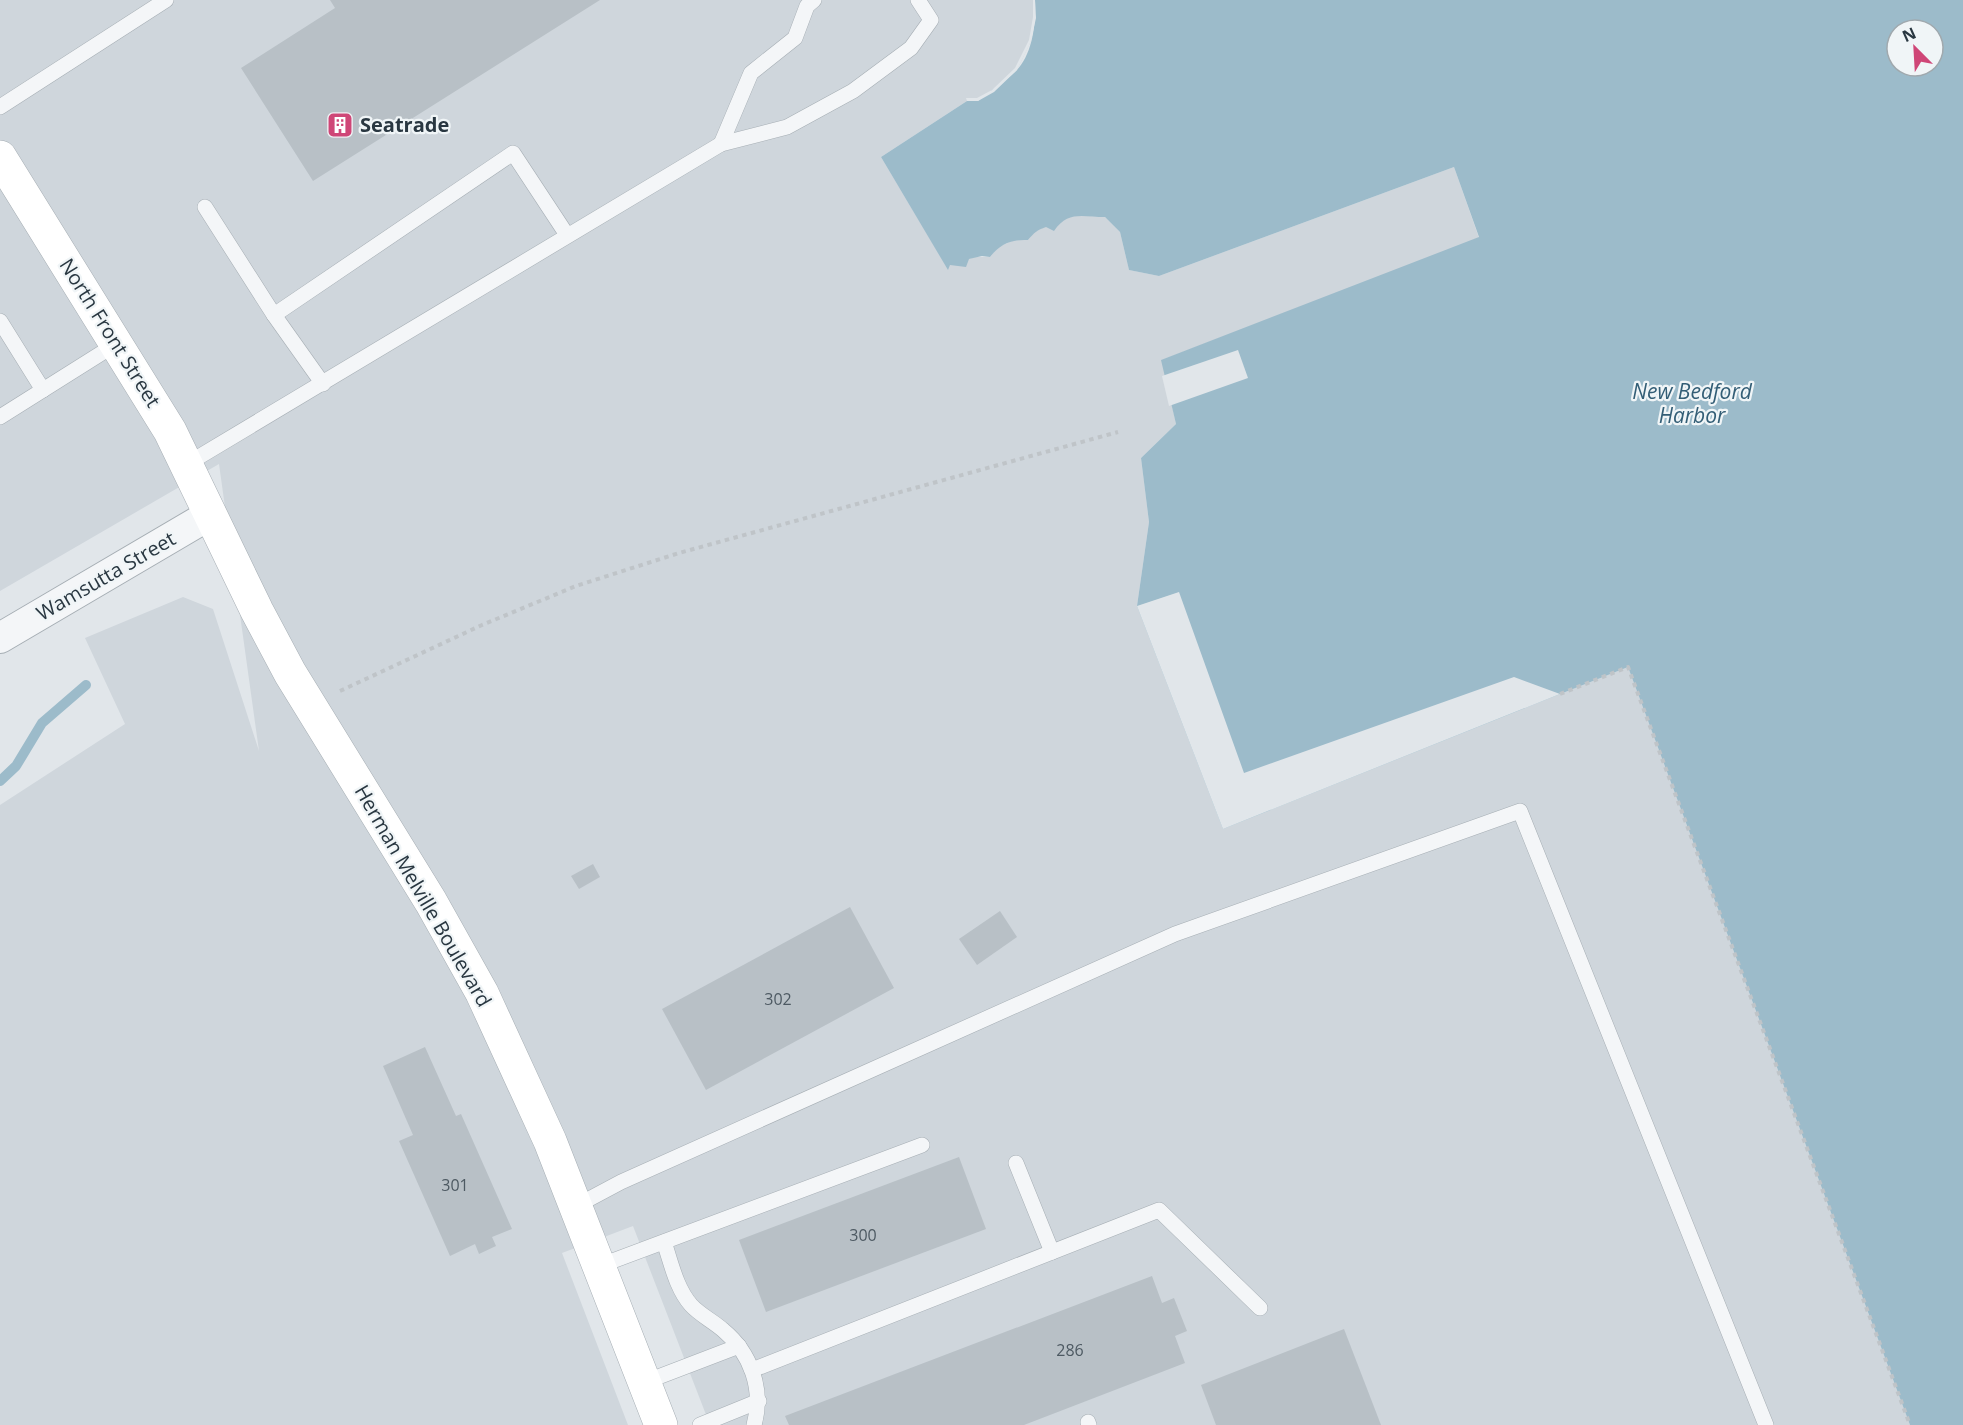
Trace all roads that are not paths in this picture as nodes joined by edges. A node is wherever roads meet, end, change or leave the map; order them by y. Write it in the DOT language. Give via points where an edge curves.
graph roads {
  1 [pos="166,0"];
  2 [pos="814,0"];
  3 [pos="918,0"];
  4 [pos="0,107"];
  5 [pos="721,144"];
  6 [pos="0,157"];
  7 [pos="205,207"];
  8 [pos="567,235"];
  9 [pos="274,315"];
  10 [pos="0,321"];
  11 [pos="116,344"];
  12 [pos="322,384"];
  13 [pos="43,390"];
  14 [pos="0,417"];
  15 [pos="187,464"];
  16 [pos="211,514"];
  17 [pos="0,638"];
  18 [pos="922,1145"];
  19 [pos="1016,1163"];
  20 [pos="576,1206"];
  21 [pos="664,1242"];
  22 [pos="1052,1252"];
  23 [pos="599,1266"];
  24 [pos="1260,1308"];
  25 [pos="739,1346"];
  26 [pos="752,1370"];
  27 [pos="645,1382"];
  28 [pos="759,1401"];
  29 [pos="661,1425"];
  30 [pos="700,1425"];
  31 [pos="754,1425"];
  32 [pos="1766,1425"];
  1 -- 4 [label="lane"];
  2 -- 5 [label="lane" via="807,6 795,38 751,73"];
  3 -- 5 [label="lane" via="931,20 911,48 853,92 787,127"];
  5 -- 8 [label="lane"];
  6 -- 11 [label="street, North Front Street"];
  7 -- 9 [label="lane"];
  8 -- 9 [label="lane" via="513,153"];
  8 -- 12 [label="lane"];
  9 -- 12 [label="lane"];
  10 -- 13 [label="lane"];
  11 -- 13 [label="lane"];
  11 -- 15 [label="street, North Front Street"];
  12 -- 15 [label="lane"];
  13 -- 14 [label="lane"];
  15 -- 16 [label="street, North Front Street"];
  16 -- 17 [label="street, Wamsutta Street"];
  16 -- 20 [label="street, Herman Melville Boulevard" via="257,611 310,706 431,902 482,993"];
  18 -- 21 [label="lane"];
  19 -- 22 [label="lane"];
  20 -- 23 [label="street, Herman Melville Boulevard"];
  20 -- 32 [label="lane" via="621,1182 1175,934 1521,811"];
  21 -- 23 [label="lane"];
  21 -- 25 [label="lane" via="691,1306"];
  22 -- 24 [label="lane" via="1160,1210"];
  22 -- 26 [label="lane"];
  23 -- 27 [label="street, Herman Melville Boulevard"];
  25 -- 26 [label="lane"];
  25 -- 27 [label="lane"];
  26 -- 28 [label="lane"];
  27 -- 29 [label="street, Herman Melville Boulevard"];
  28 -- 30 [label="lane"];
  28 -- 31 [label="lane"];
}
